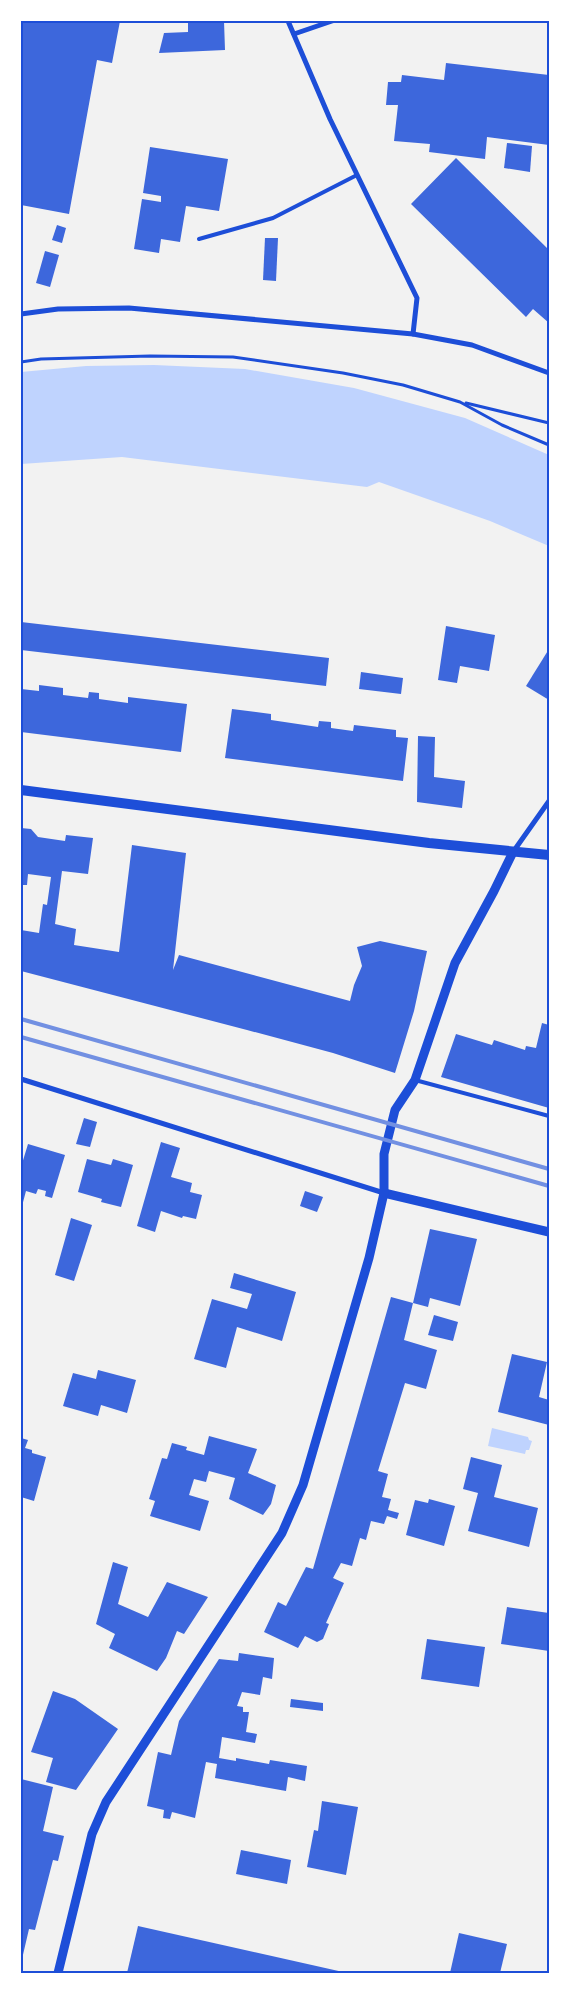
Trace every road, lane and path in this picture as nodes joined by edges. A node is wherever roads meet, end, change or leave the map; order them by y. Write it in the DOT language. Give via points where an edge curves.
graph roads {
  1 [pos="288,21"];
  2 [pos="332,21"];
  3 [pos="294,34"];
  4 [pos="357,175"];
  5 [pos="199,238"];
  6 [pos="21,314"];
  7 [pos="414,334"];
  8 [pos="21,362"];
  9 [pos="549,373"];
  10 [pos="460,402"];
  11 [pos="549,423"];
  12 [pos="549,445"];
  13 [pos="21,790"];
  14 [pos="549,801"];
  15 [pos="512,852"];
  16 [pos="549,855"];
  17 [pos="21,1079"];
  18 [pos="416,1080"];
  19 [pos="549,1116"];
  20 [pos="384,1193"];
  21 [pos="549,1232"];
  22 [pos="58,1973"];
  1 -- 3 [label="street"];
  2 -- 3 [label="street"];
  3 -- 4 [label="street"];
  4 -- 5 [label="lane" via="272,218"];
  4 -- 7 [label="street" via="417,298"];
  6 -- 7 [label="street" via="58,309 129,308"];
  7 -- 9 [label="street" via="472,345"];
  8 -- 10 [label="path" via="233,356 403,385"];
  10 -- 11 [label="path"];
  10 -- 12 [label="path"];
  13 -- 15 [label="main road"];
  14 -- 15 [label="street"];
  15 -- 16 [label="main road"];
  15 -- 18 [label="street" via="455,963"];
  17 -- 20 [label="street"];
  18 -- 19 [label="lane"];
  18 -- 20 [label="street" via="394,1110 384,1154"];
  20 -- 21 [label="street"];
  20 -- 22 [label="street" via="369,1258 303,1485 282,1533 106,1802 92,1834"];
}
